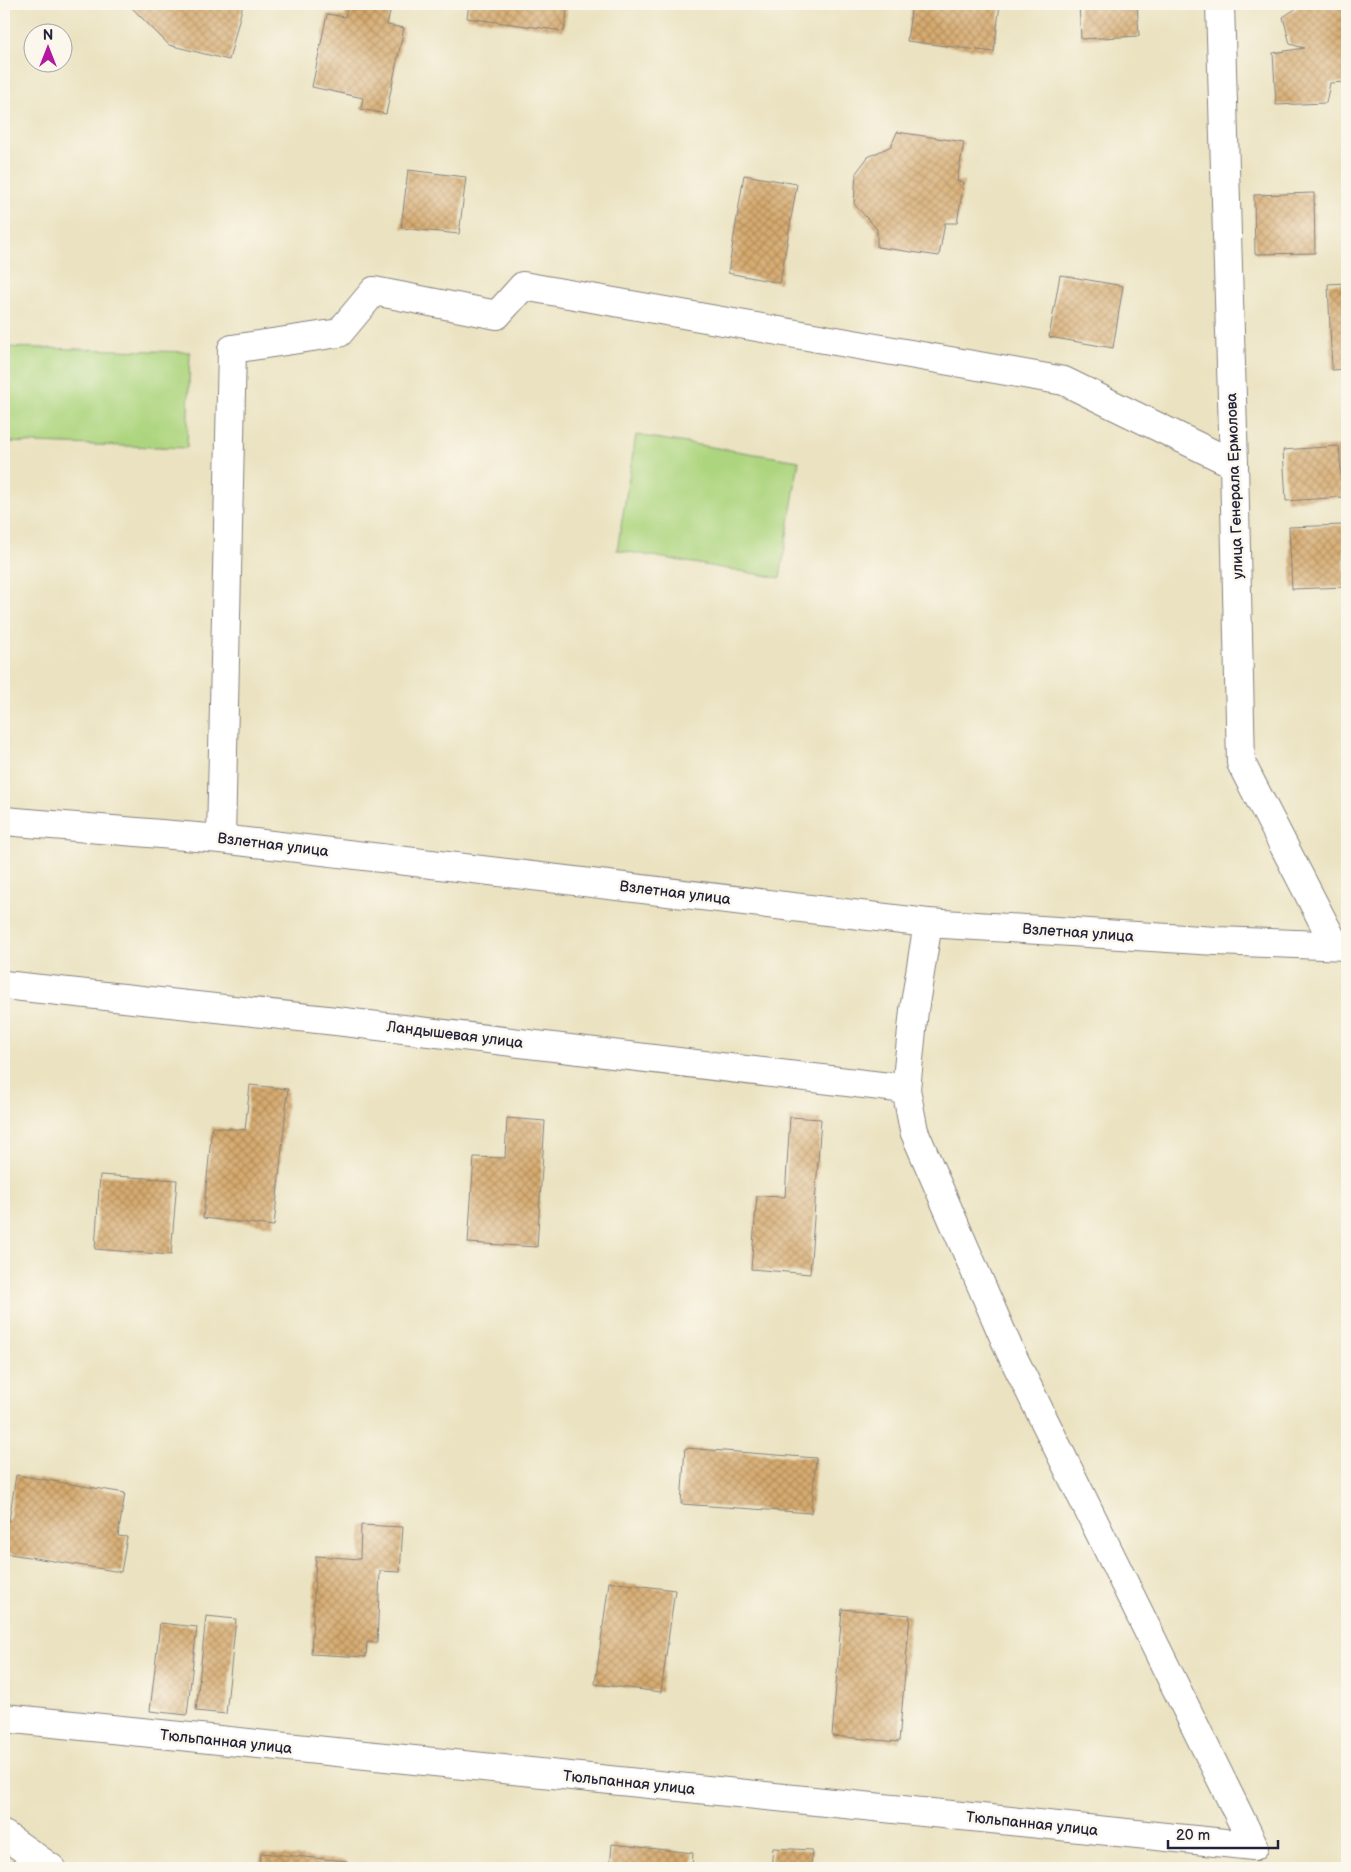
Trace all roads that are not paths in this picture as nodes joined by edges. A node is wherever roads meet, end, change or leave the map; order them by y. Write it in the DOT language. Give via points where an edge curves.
graph roads {
  1 [pos="1220,4"];
  2 [pos="1234,464"];
  3 [pos="4,821"];
  4 [pos="221,839"];
  5 [pos="928,923"];
  6 [pos="1341,946"];
  7 [pos="4,985"];
  8 [pos="906,1089"];
  9 [pos="4,1718"];
  10 [pos="4,1836"];
  11 [pos="50,1868"];
  1 -- 2 [label="street, улица Генерала Ермолова"];
  2 -- 4 [label="street" via="1064,381 523,286 497,315 374,291 339,333 232,349"];
  2 -- 6 [label="street, улица Генерала Ермолова" via="1241,763"];
  3 -- 4 [label="street, Взлетная улица"];
  4 -- 5 [label="street, Взлетная улица"];
  5 -- 6 [label="street, Взлетная улица"];
  5 -- 8 [label="street"];
  7 -- 8 [label="street, Ландышевая улица"];
  8 -- 9 [label="street, Тюльпанная улица" via="914,1131 1009,1349 1254,1846"];
  10 -- 11 [label="street"];
}
